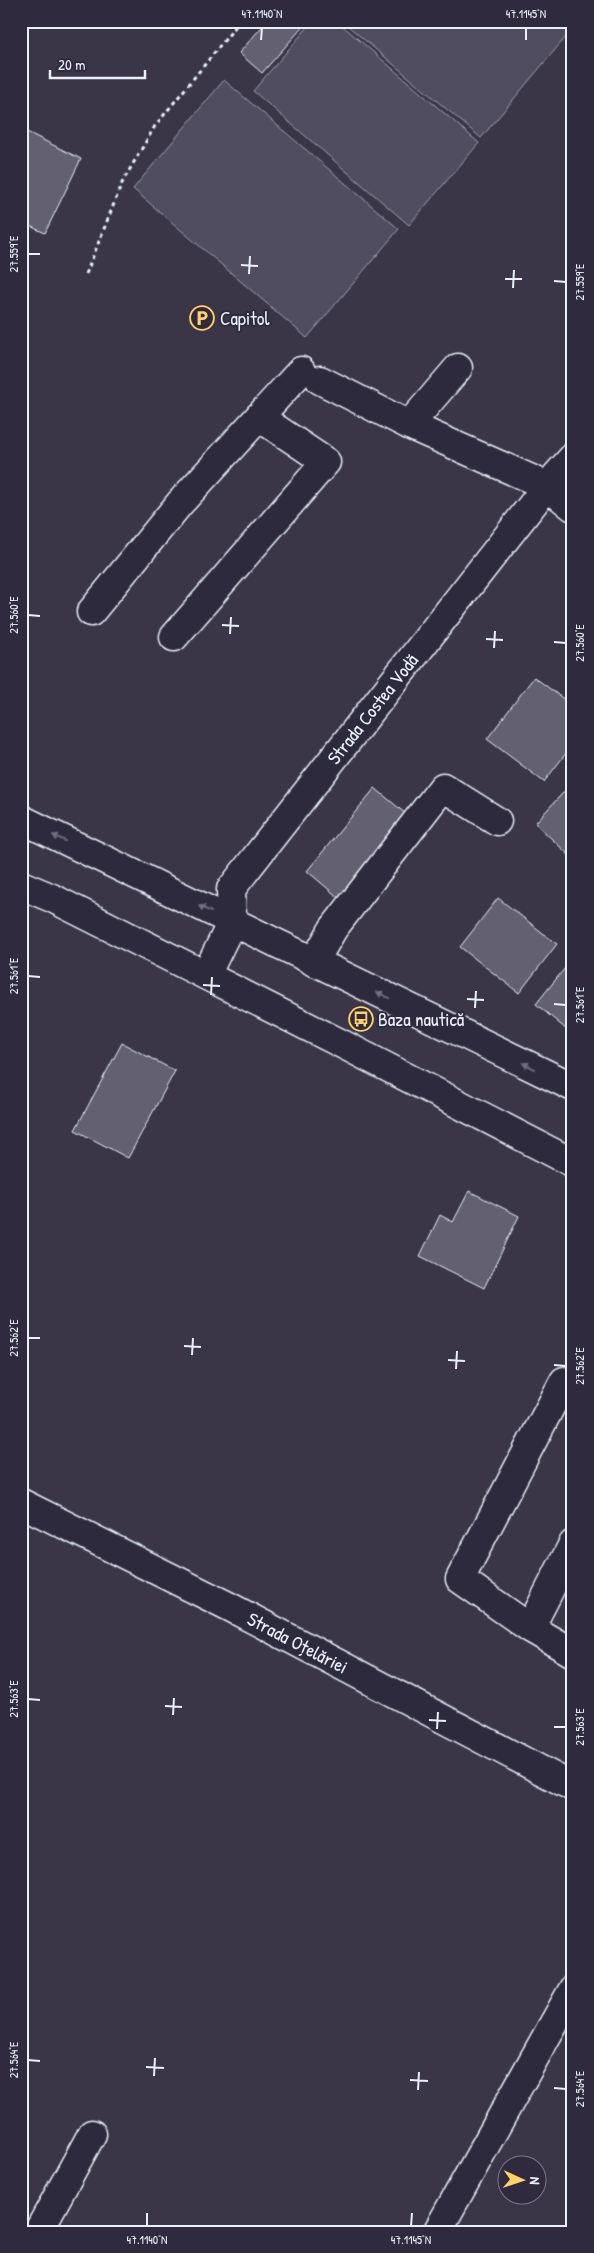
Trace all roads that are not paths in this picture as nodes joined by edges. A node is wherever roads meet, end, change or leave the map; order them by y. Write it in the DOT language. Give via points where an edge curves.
graph roads {
  1 [pos="458,368"];
  2 [pos="259,417"];
  3 [pos="409,424"];
  4 [pos="573,457"];
  5 [pos="547,486"];
  6 [pos="573,507"];
  7 [pos="91,612"];
  8 [pos="174,637"];
  9 [pos="21,819"];
  10 [pos="496,821"];
  11 [pos="21,885"];
  12 [pos="232,922"];
  13 [pos="314,962"];
  14 [pos="206,976"];
  15 [pos="573,1087"];
  16 [pos="573,1164"];
  17 [pos="564,1381"];
  18 [pos="21,1503"];
  19 [pos="573,1544"];
  20 [pos="530,1628"];
  21 [pos="573,1653"];
  22 [pos="573,1788"];
  23 [pos="573,1989"];
  24 [pos="92,2134"];
  25 [pos="38,2232"];
  26 [pos="437,2232"];
  1 -- 3 [label="street"];
  2 -- 3 [label="street" via="310,375"];
  2 -- 7 [label="street" via="180,503"];
  2 -- 8 [label="street" via="326,462"];
  3 -- 5 [label="street"];
  4 -- 5 [label="street, Strada Costea Vodă"];
  5 -- 6 [label="street"];
  5 -- 12 [label="street, Strada Costea Vodă" via="231,889"];
  12 -- 9 [label="street, one-way"];
  10 -- 13 [label="street" via="443,787 333,929"];
  11 -- 14 [label="street"];
  12 -- 13 [label="street"];
  12 -- 14 [label="street, Strada Costea Vodă"];
  15 -- 13 [label="street, one-way"];
  14 -- 16 [label="street"];
  17 -- 20 [label="street" via="460,1579"];
  18 -- 22 [label="street, Strada Oțelăriei" via="228,1606"];
  19 -- 20 [label="street"];
  20 -- 21 [label="street"];
  23 -- 26 [label="street"];
  24 -- 25 [label="street"];
}
